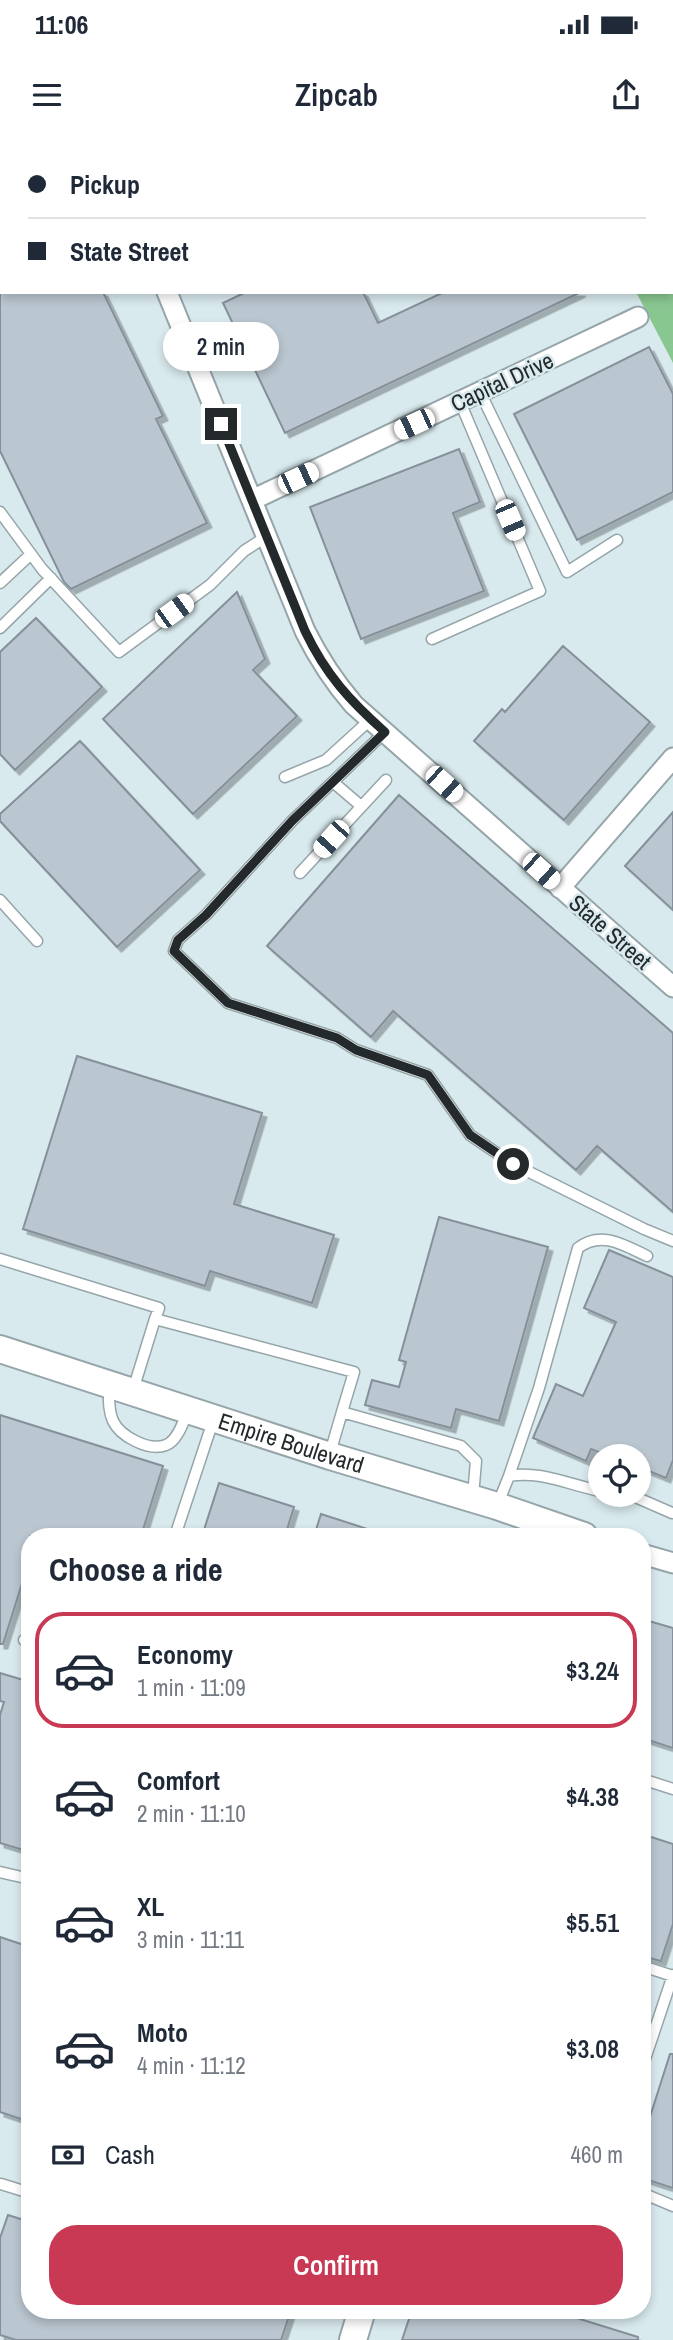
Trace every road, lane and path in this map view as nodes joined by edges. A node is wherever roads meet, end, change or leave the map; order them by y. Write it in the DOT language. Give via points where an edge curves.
graph roads {
  1 [pos="171,294"];
  2 [pos="638,317"];
  3 [pos="480,392"];
  4 [pos="460,402"];
  5 [pos="252,500"];
  6 [pos="0,513"];
  7 [pos="267,536"];
  8 [pos="617,540"];
  9 [pos="31,554"];
  10 [pos="51,578"];
  11 [pos="0,583"];
  12 [pos="0,628"];
  13 [pos="432,639"];
  14 [pos="378,726"];
  15 [pos="673,758"];
  16 [pos="285,777"];
  17 [pos="386,780"];
  18 [pos="333,782"];
  19 [pos="361,806"];
  20 [pos="300,873"];
  21 [pos="560,888"];
  22 [pos="0,900"];
  23 [pos="37,941"];
  24 [pos="673,987"];
  25 [pos="673,1241"];
  26 [pos="647,1256"];
  27 [pos="0,1259"];
  28 [pos="155,1319"];
  29 [pos="0,1349"];
  30 [pos="121,1387"];
  31 [pos="188,1410"];
  32 [pos="342,1412"];
  33 [pos="214,1418"];
  34 [pos="330,1456"];
  35 [pos="509,1476"];
  36 [pos="588,1488"];
  37 [pos="485,1503"];
  38 [pos="651,1504"];
  39 [pos="672,1513"];
  40 [pos="178,1528"];
  41 [pos="560,1528"];
  42 [pos="651,1557"];
  43 [pos="673,1563"];
  44 [pos="651,1782"];
  45 [pos="673,1789"];
  46 [pos="0,1872"];
  47 [pos="21,1877"];
  48 [pos="651,1969"];
  49 [pos="673,1975"];
  50 [pos="651,2041"];
  51 [pos="1,2184"];
  52 [pos="21,2190"];
  53 [pos="651,2197"];
  54 [pos="673,2206"];
  55 [pos="359,2319"];
  56 [pos="353,2340"];
  1 -- 5 [label="street, State Street"];
  2 -- 3 [label="street, Capital Drive"];
  3 -- 4 [label="street, Capital Drive"];
  3 -- 8 [label="lane" via="567,572"];
  4 -- 5 [label="street, Capital Drive"];
  4 -- 13 [label="lane" via="540,591"];
  5 -- 7 [label="street, State Street"];
  6 -- 9 [label="lane"];
  7 -- 10 [label="lane" via="119,652"];
  7 -- 14 [label="street, State Street" via="319,659 336,684"];
  9 -- 10 [label="lane"];
  9 -- 11 [label="lane"];
  10 -- 12 [label="lane"];
  14 -- 16 [label="lane" via="326,760"];
  14 -- 18 [label="lane"];
  14 -- 21 [label="street, State Street"];
  15 -- 21 [label="street"];
  17 -- 19 [label="lane"];
  18 -- 19 [label="lane"];
  18 -- 25 [label="lane" via="178,940 174,951 228,1003 337,1038 356,1050 428,1075 470,1135 513,1164"];
  19 -- 20 [label="lane"];
  21 -- 24 [label="street, State Street"];
  22 -- 23 [label="lane"];
  26 -- 35 [label="lane" via="606,1239 591,1240 578,1248"];
  27 -- 28 [label="lane" via="159,1308"];
  28 -- 30 [label="lane"];
  28 -- 32 [label="lane" via="354,1372"];
  29 -- 30 [label="street, Empire Boulevard"];
  30 -- 31 [label="street, Empire Boulevard"];
  30 -- 31 [label="lane" via="109,1408 113,1422 123,1433 150,1446 166,1445 174,1438"];
  31 -- 33 [label="street, Empire Boulevard"];
  32 -- 34 [label="lane"];
  32 -- 37 [label="lane" via="461,1446 476,1461"];
  33 -- 34 [label="street, Empire Boulevard"];
  33 -- 40 [label="lane"];
  34 -- 37 [label="street, Empire Boulevard"];
  35 -- 36 [label="lane" via="540,1476"];
  35 -- 37 [label="lane"];
  37 -- 41 [label="street, Empire Boulevard"];
  38 -- 39 [label="lane"];
  42 -- 43 [label="street"];
  44 -- 45 [label="lane"];
  46 -- 47 [label="lane"];
  48 -- 49 [label="lane"];
  49 -- 50 [label="lane"];
  51 -- 52 [label="lane"];
  53 -- 54 [label="lane"];
  55 -- 56 [label="street"];
}
